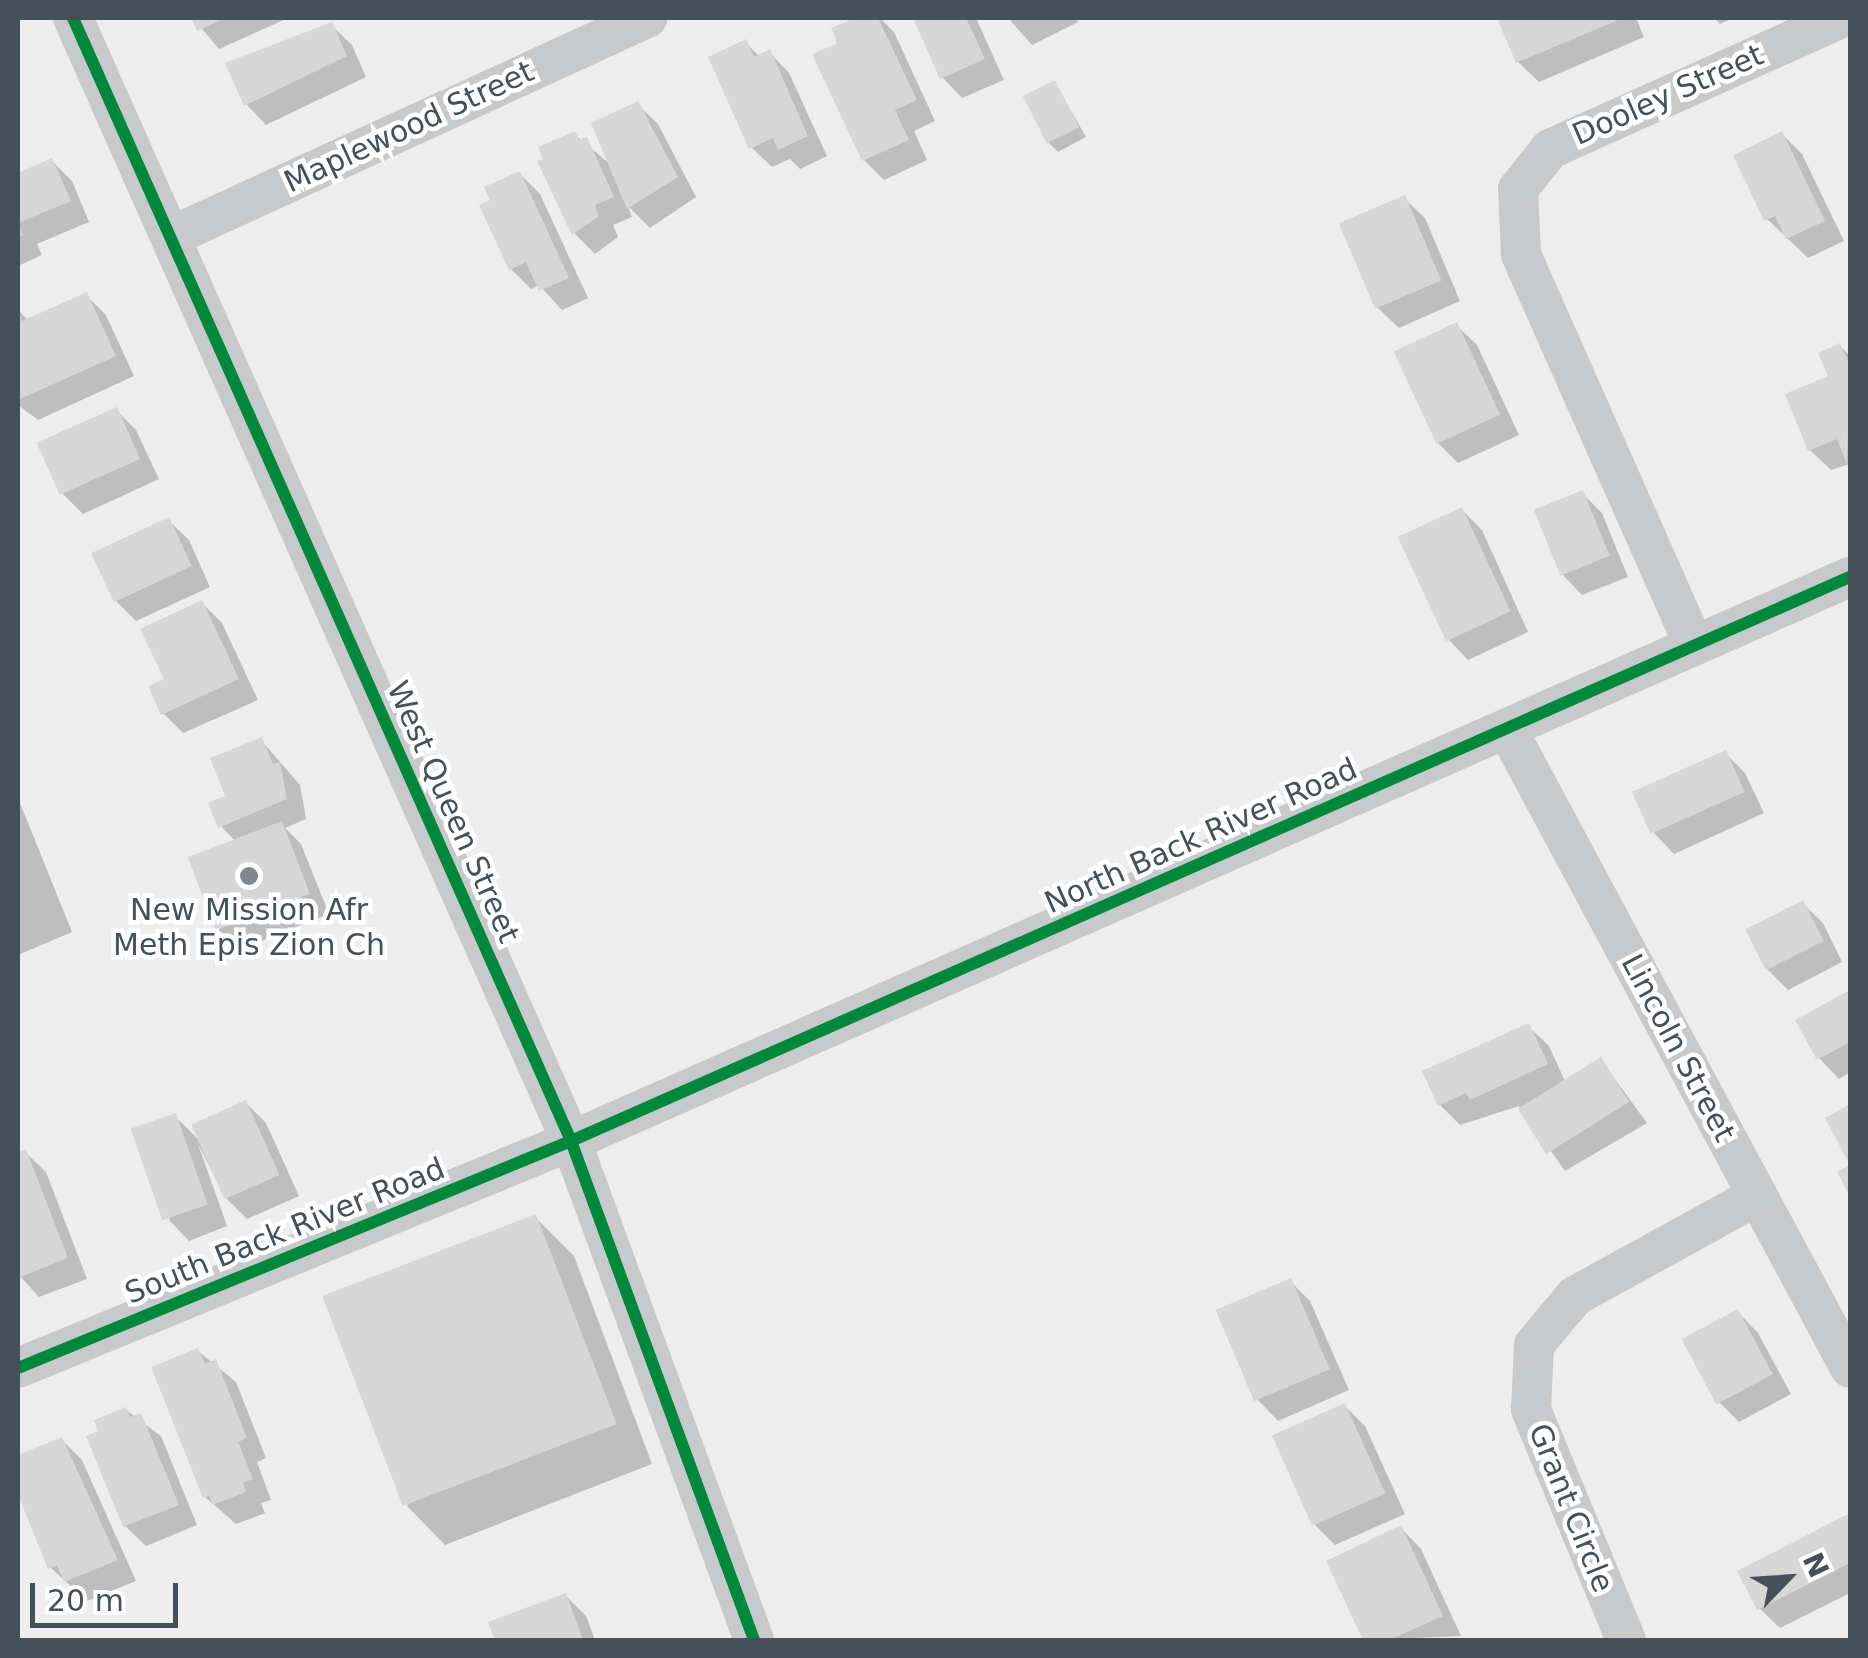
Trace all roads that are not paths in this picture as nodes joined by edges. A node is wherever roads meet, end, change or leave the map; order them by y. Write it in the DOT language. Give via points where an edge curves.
graph roads {
  1 [pos="73,18"];
  2 [pos="646,18"];
  3 [pos="1842,18"];
  4 [pos="172,236"];
  5 [pos="1850,577"];
  6 [pos="1694,644"];
  7 [pos="1507,728"];
  8 [pos="571,1140"];
  9 [pos="1757,1196"];
  10 [pos="18,1368"];
  11 [pos="1850,1368"];
  12 [pos="754,1640"];
  13 [pos="1626,1640"];
  1 -- 4 [label="street, West Queen Street"];
  2 -- 4 [label="street, Maplewood Street"];
  3 -- 6 [label="street, Dooley Street" via="1550,149 1518,189 1521,254"];
  4 -- 8 [label="street, West Queen Street"];
  5 -- 6 [label="street, North Back River Road"];
  6 -- 7 [label="street, North Back River Road"];
  7 -- 8 [label="street, North Back River Road"];
  7 -- 9 [label="street, Lincoln Street"];
  8 -- 10 [label="street, South Back River Road"];
  8 -- 12 [label="street, West Queen Street"];
  9 -- 11 [label="street, Lincoln Street"];
  9 -- 13 [label="street, Grant Circle" via="1574,1296 1534,1345 1531,1409"];
}
